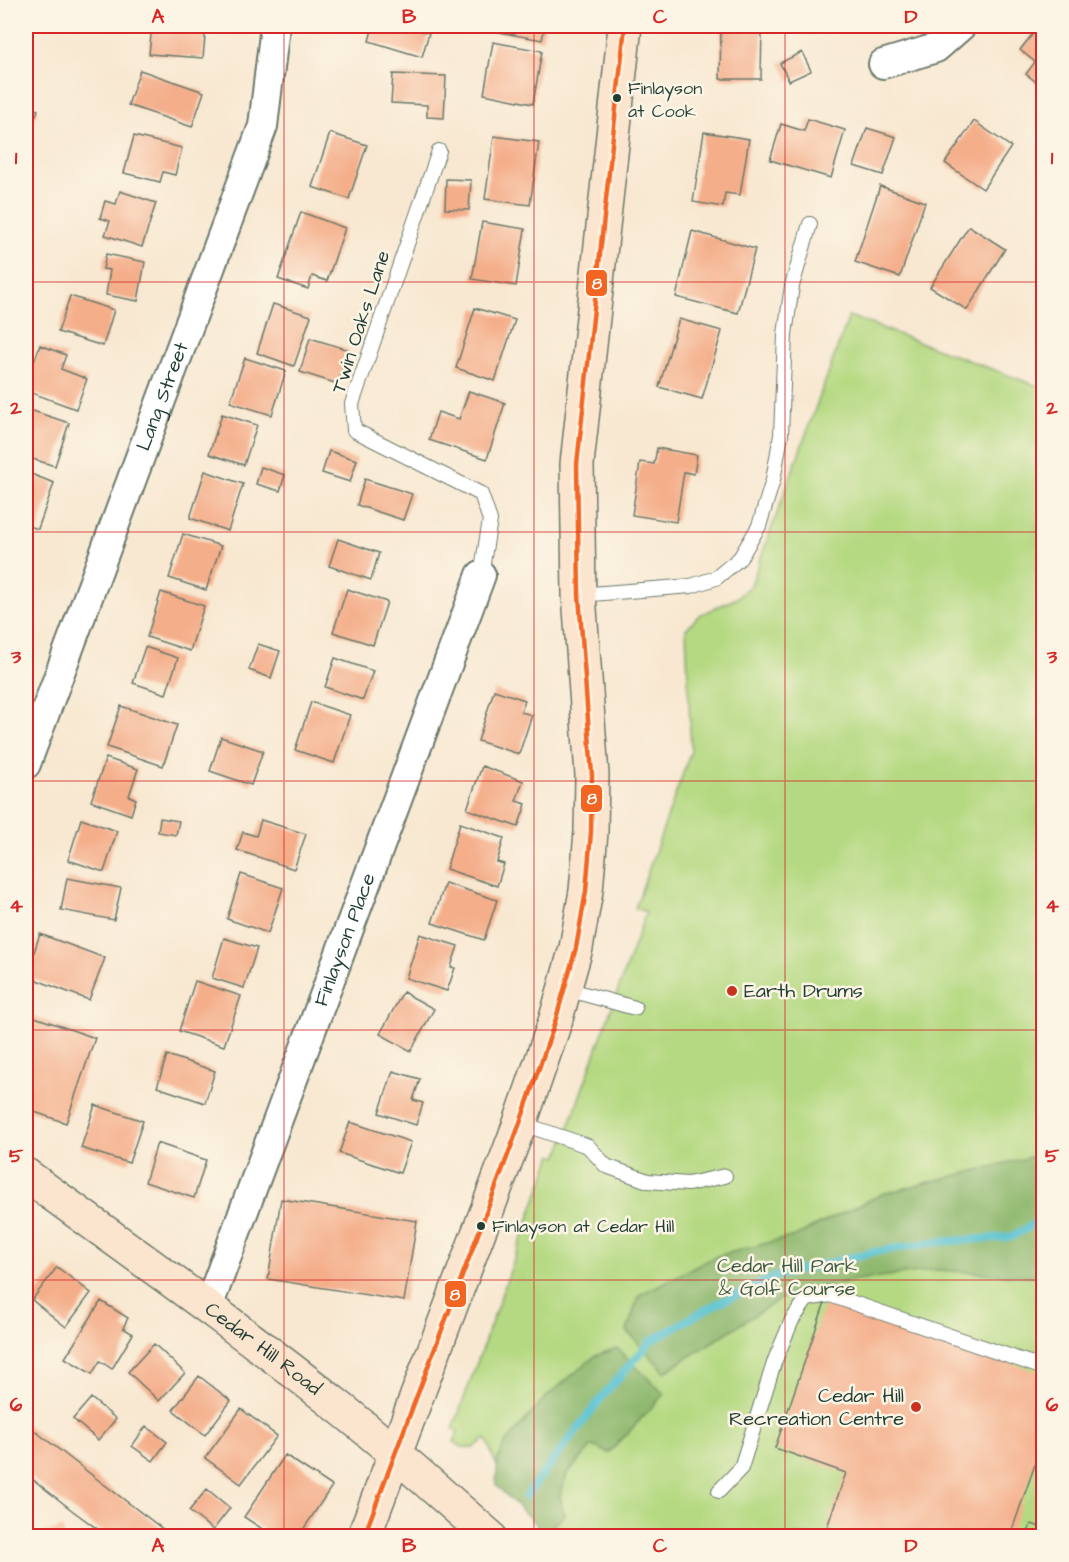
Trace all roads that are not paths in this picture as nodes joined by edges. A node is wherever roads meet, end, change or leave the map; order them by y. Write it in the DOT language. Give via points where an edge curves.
graph roads {
  1 [pos="275,26"];
  2 [pos="625,26"];
  3 [pos="961,26"];
  4 [pos="883,64"];
  5 [pos="439,152"];
  6 [pos="810,224"];
  7 [pos="481,575"];
  8 [pos="579,595"];
  9 [pos="26,764"];
  10 [pos="566,989"];
  11 [pos="635,1008"];
  12 [pos="520,1123"];
  13 [pos="26,1175"];
  14 [pos="725,1176"];
  15 [pos="208,1307"];
  16 [pos="1044,1368"];
  17 [pos="396,1454"];
  18 [pos="719,1491"];
  19 [pos="364,1536"];
  20 [pos="489,1536"];
  1 -- 9 [label="street, Lang Street" via="263,126"];
  2 -- 8 [label="street" via="577,464"];
  3 -- 4 [label="street" via="936,48"];
  5 -- 7 [label="lane, Twin Oaks Lane" via="352,404 354,430 481,494 490,520"];
  6 -- 8 [label="lane" via="790,296 781,435 773,480 759,526 740,558 716,578 691,586"];
  7 -- 15 [label="street, Finlayson Place"];
  8 -- 10 [label="street" via="592,775 591,832 586,891"];
  10 -- 11 [label="lane"];
  10 -- 12 [label="street"];
  12 -- 14 [label="lane" via="588,1146 606,1166 648,1181 688,1184"];
  12 -- 17 [label="street"];
  13 -- 15 [label="street, Cedar Hill Road"];
  15 -- 17 [label="street, Cedar Hill Road"];
  16 -- 18 [label="lane" via="830,1295 807,1299 792,1320 775,1360 741,1468"];
  17 -- 19 [label="street"];
  17 -- 20 [label="street, Cedar Hill Road"];
}
